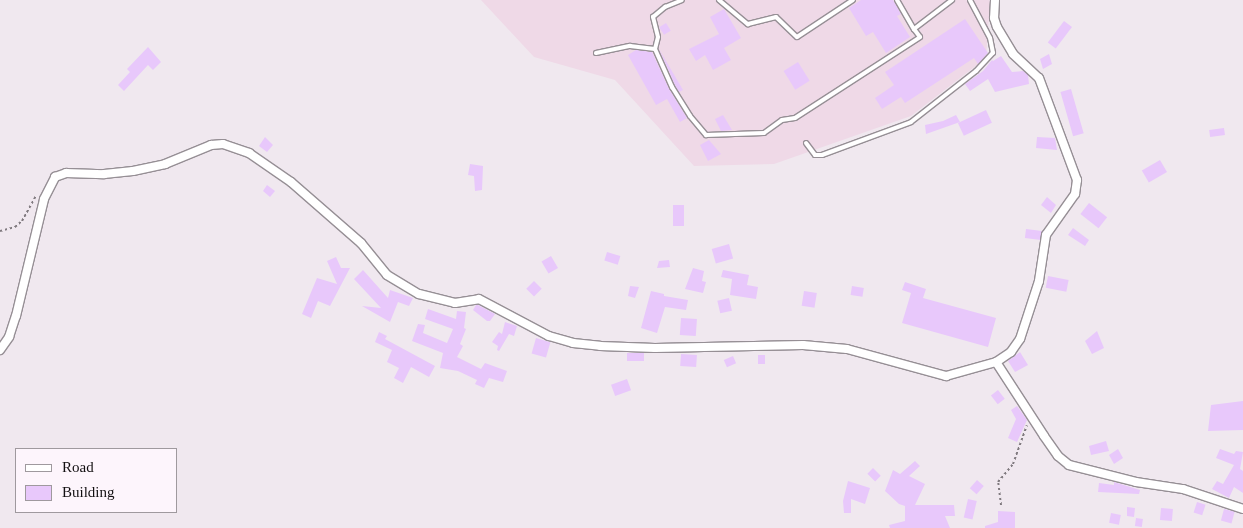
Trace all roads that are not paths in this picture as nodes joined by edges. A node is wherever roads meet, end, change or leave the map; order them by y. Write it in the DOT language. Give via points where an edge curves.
graph roads {
  1 [pos="682,0"];
  2 [pos="718,0"];
  3 [pos="853,0"];
  4 [pos="897,0"];
  5 [pos="952,0"];
  6 [pos="970,0"];
  7 [pos="995,0"];
  8 [pos="914,28"];
  9 [pos="655,49"];
  10 [pos="596,53"];
  11 [pos="806,143"];
  12 [pos="0,350"];
  13 [pos="996,362"];
  14 [pos="1243,508"];
  1 -- 9 [label="lane" via="665,7 653,17 658,37"];
  2 -- 3 [label="lane" via="748,24 776,17 797,37"];
  4 -- 8 [label="lane"];
  5 -- 8 [label="lane"];
  6 -- 11 [label="lane" via="990,38 993,53 976,71 911,122 822,156 815,155"];
  7 -- 13 [label="street" via="997,27 1013,54 1039,78 1077,180 1075,194 1046,235 1039,280 1020,339 1011,352"];
  8 -- 9 [label="lane" via="920,37 795,118 782,120 764,133 706,135 672,87"];
  9 -- 10 [label="lane" via="630,46"];
  12 -- 13 [label="street" via="9,337 16,316 44,199 56,177 66,173 132,171 165,164 211,145 223,144 249,154 291,182 361,243 386,275 419,294 455,303 479,300 549,336 600,346 803,345 847,349 946,376"];
  13 -- 14 [label="street" via="1058,456 1068,465 1136,482 1183,489"];
}
